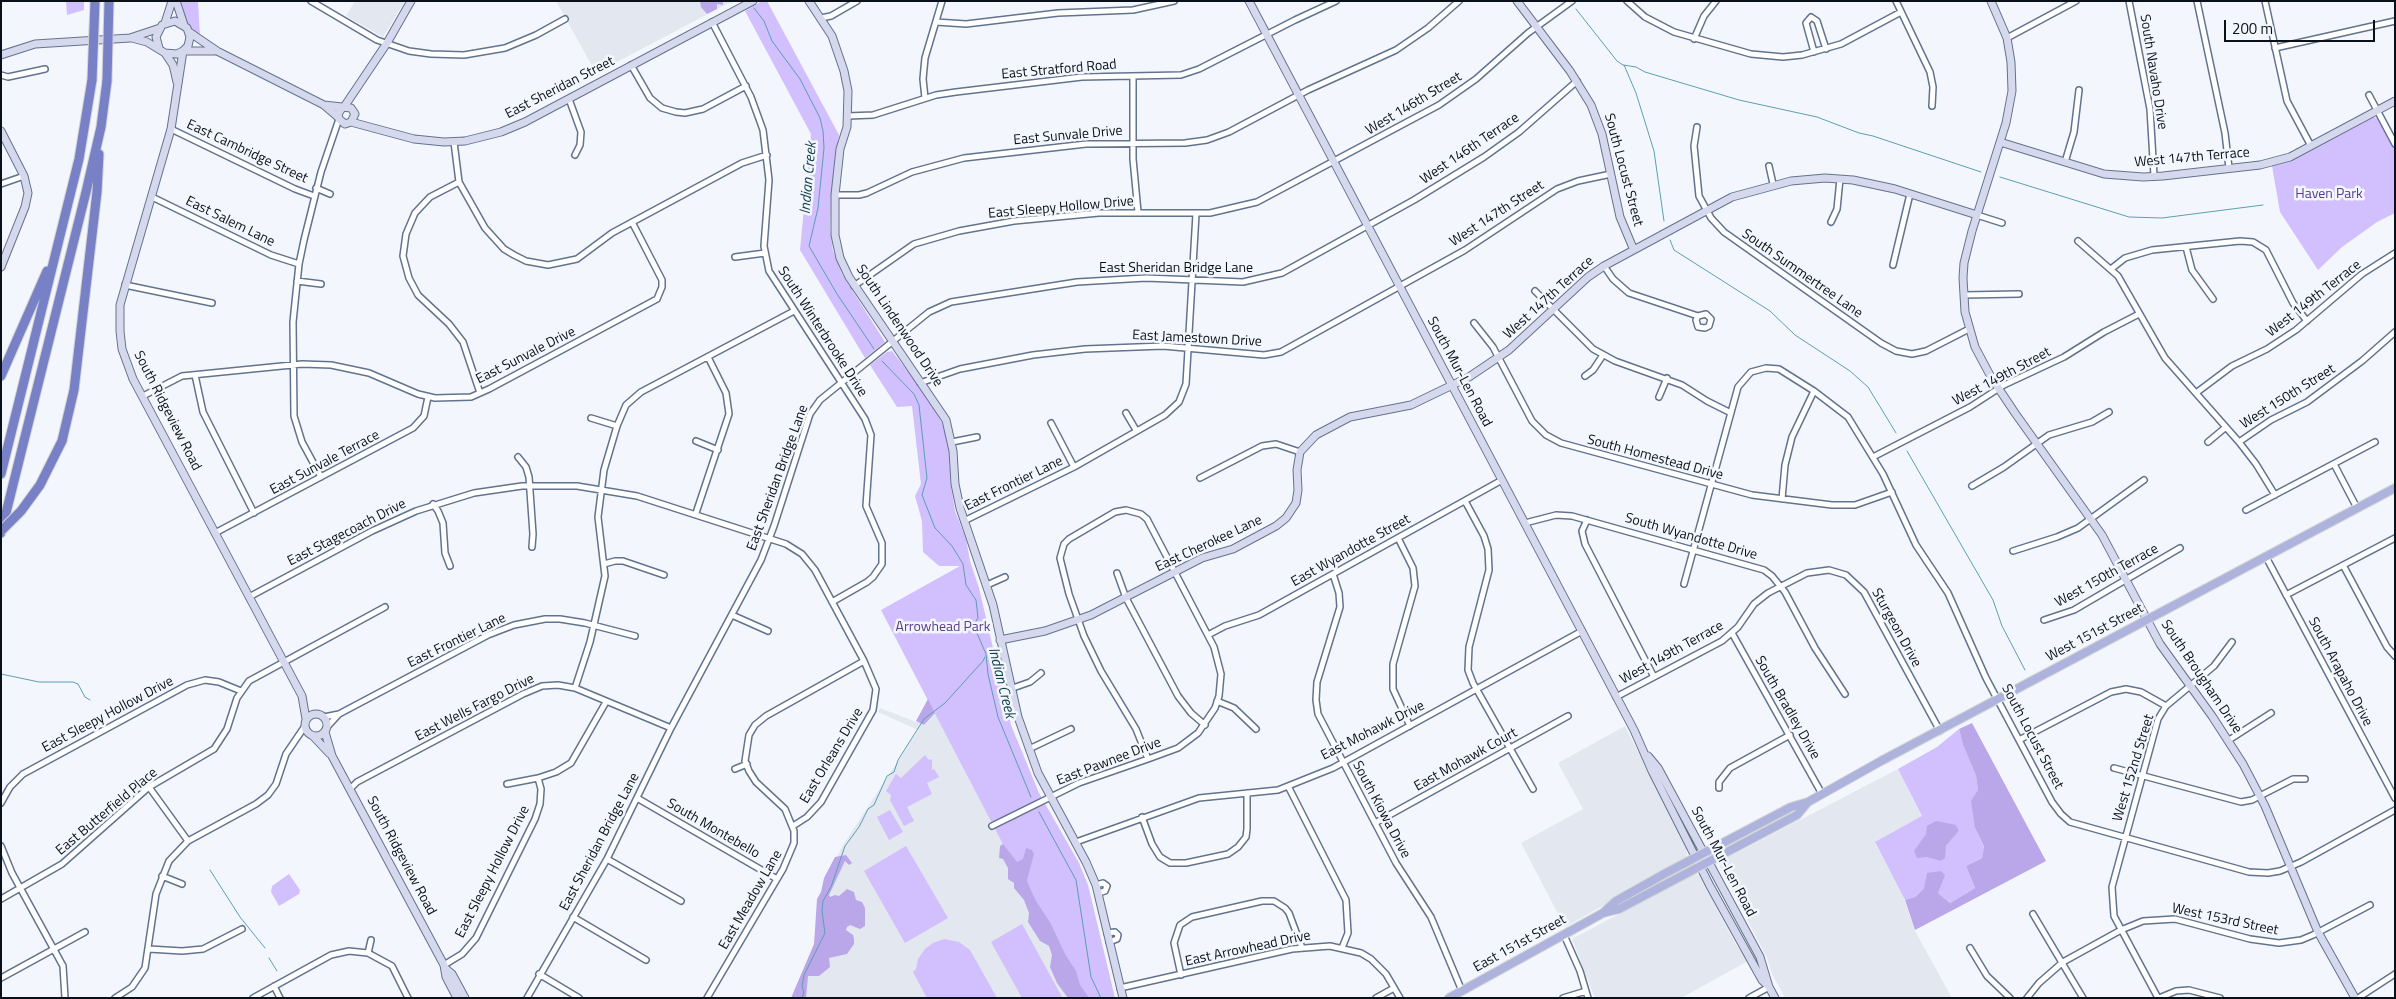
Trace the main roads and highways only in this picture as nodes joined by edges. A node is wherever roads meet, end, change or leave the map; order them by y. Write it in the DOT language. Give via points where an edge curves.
graph roads {
  1 [pos="109,1"];
  2 [pos="95,2"];
  3 [pos="101,127"];
  4 [pos="58,246"];
  5 [pos="1,376"];
  6 [pos="1,474"];
  7 [pos="2395,488"];
  8 [pos="1,532"];
  9 [pos="1808,802"];
  10 [pos="1704,853"];
  11 [pos="1700,866"];
  12 [pos="1603,914"];
  13 [pos="1449,998"];
  1 -- 3 [label="highway, bridge"];
  2 -- 4 [label="highway, bridge" via="92,80 79,159"];
  3 -- 8 [label="highway"];
  3 -- 8 [label="highway, bridge" via="98,192 71,406 62,441 40,485"];
  4 -- 5 [label="highway"];
  4 -- 6 [label="highway"];
  7 -- 9 [label="main road, West 151st Street"];
  9 -- 10 [label="main road, West 151st Street" via="1791,807"];
  9 -- 11 [label="main road, West 151st Street" via="1797,815"];
  10 -- 12 [label="main road, East 151st Street" via="1616,901"];
  11 -- 12 [label="main road, East 151st Street" via="1619,909"];
  12 -- 13 [label="main road, East 151st Street"];
}
